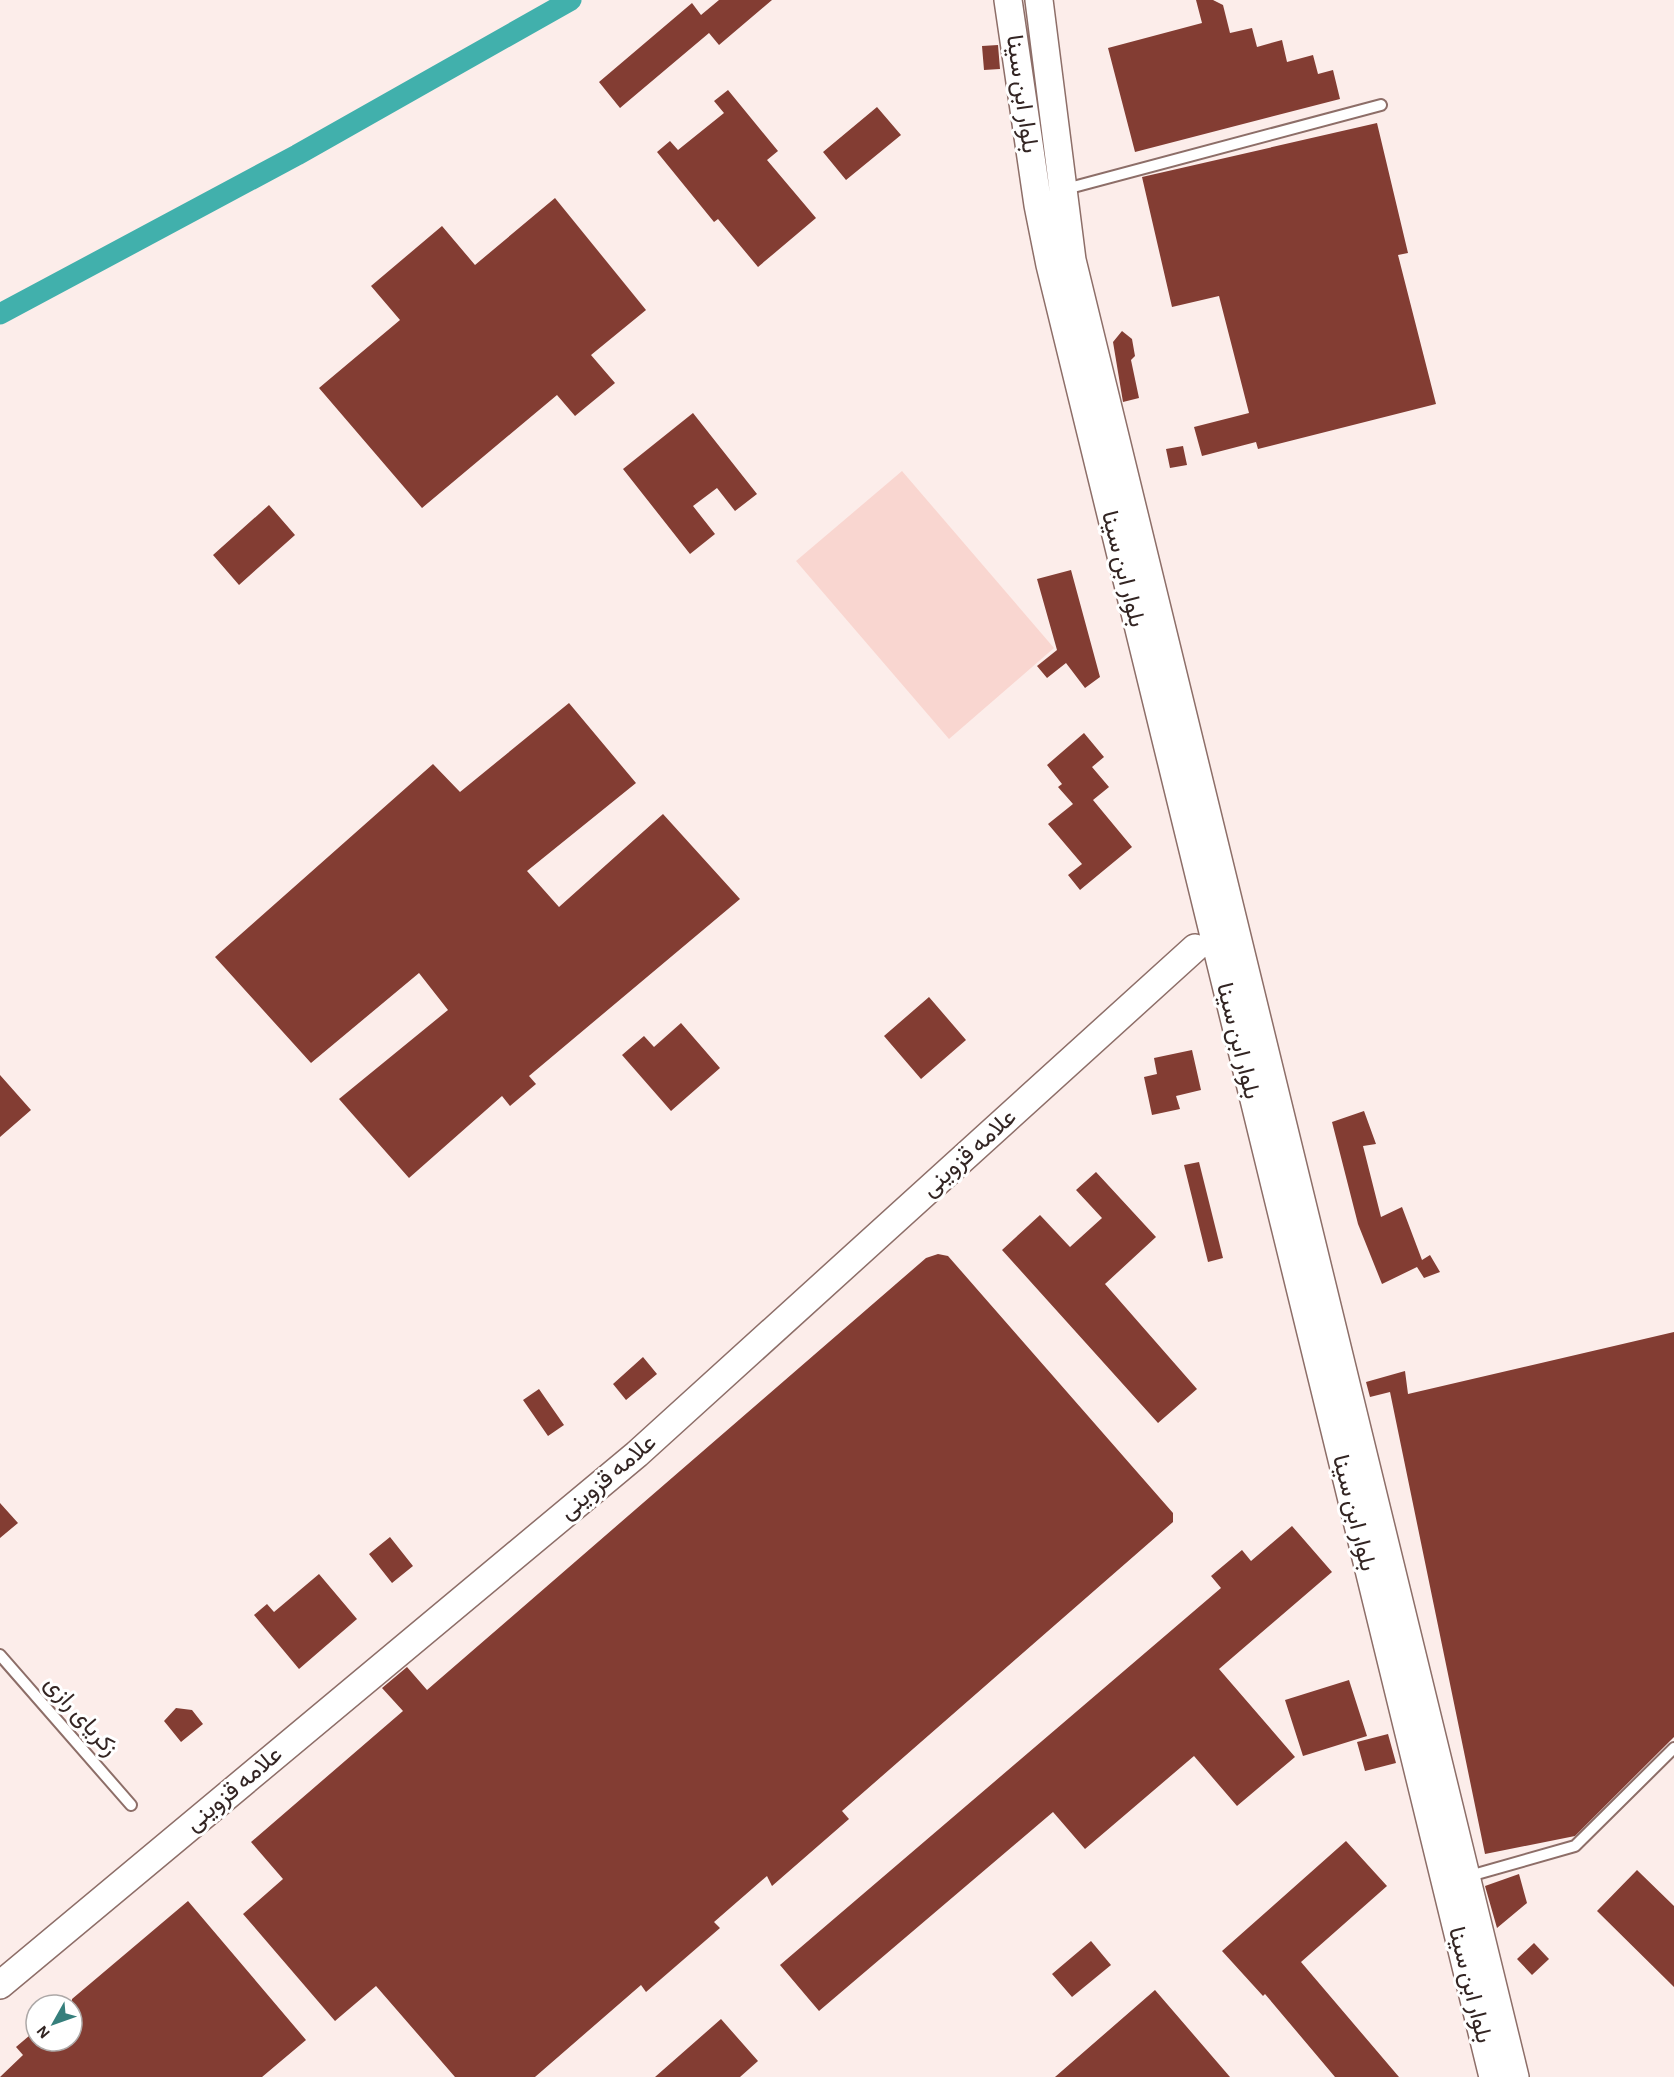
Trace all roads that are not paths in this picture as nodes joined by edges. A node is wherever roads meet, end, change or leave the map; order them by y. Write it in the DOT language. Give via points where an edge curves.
graph roads {
  1 [pos="1008,0"];
  2 [pos="1039,0"];
  3 [pos="1381,105"];
  4 [pos="1062,190"];
  5 [pos="1195,948"];
  6 [pos="0,1655"];
  7 [pos="1674,1748"];
  8 [pos="131,1805"];
  9 [pos="1466,1877"];
  10 [pos="0,1985"];
  11 [pos="1493,2077"];
  12 [pos="1515,2077"];
  1 -- 11 [label="street, بلوار ابن سینا" via="1050,265"];
  2 -- 4 [label="street, بلوار ابن سینا"];
  3 -- 4 [label="lane"];
  4 -- 9 [label="street, بلوار ابن سینا" via="1074,271"];
  5 -- 10 [label="street, علامه قزوینی" via="637,1454"];
  6 -- 8 [label="lane, زکریای رازی"];
  7 -- 9 [label="lane" via="1575,1846"];
  9 -- 12 [label="street, بلوار ابن سینا"];
}
